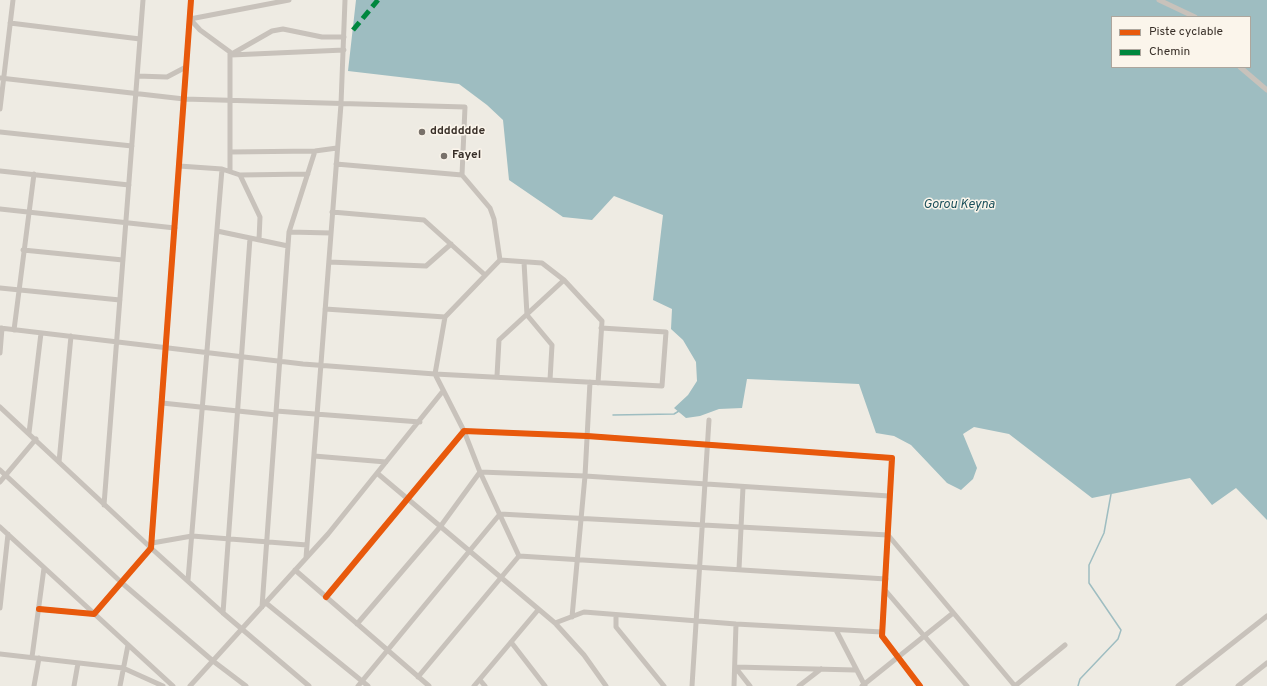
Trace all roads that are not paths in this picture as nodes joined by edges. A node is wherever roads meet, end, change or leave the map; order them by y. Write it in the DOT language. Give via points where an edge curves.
graph roads {
  1 [pos="13,0"];
  2 [pos="143,0"];
  3 [pos="191,0"];
  4 [pos="289,0"];
  5 [pos="345,0"];
  6 [pos="1159,0"];
  7 [pos="1193,16"];
  8 [pos="190,19"];
  9 [pos="10,23"];
  10 [pos="344,37"];
  11 [pos="140,38"];
  12 [pos="344,50"];
  13 [pos="230,55"];
  14 [pos="186,67"];
  15 [pos="1241,68"];
  16 [pos="137,76"];
  17 [pos="2,79"];
  18 [pos="1267,90"];
  19 [pos="136,94"];
  20 [pos="184,99"];
  21 [pos="230,100"];
  22 [pos="341,104"];
  23 [pos="0,109"];
  24 [pos="0,132"];
  25 [pos="132,146"];
  26 [pos="337,148"];
  27 [pos="315,151"];
  28 [pos="230,152"];
  29 [pos="336,164"];
  30 [pos="179,166"];
  31 [pos="222,169"];
  32 [pos="0,171"];
  33 [pos="230,171"];
  34 [pos="34,174"];
  35 [pos="308,174"];
  36 [pos="240,175"];
  37 [pos="462,175"];
  38 [pos="129,184"];
  39 [pos="0,209"];
  40 [pos="28,212"];
  41 [pos="332,212"];
  42 [pos="126,224"];
  43 [pos="175,228"];
  44 [pos="217,231"];
  45 [pos="289,232"];
  46 [pos="331,233"];
  47 [pos="250,238"];
  48 [pos="259,240"];
  49 [pos="450,244"];
  50 [pos="288,246"];
  51 [pos="23,250"];
  52 [pos="123,260"];
  53 [pos="500,260"];
  54 [pos="329,262"];
  55 [pos="524,262"];
  56 [pos="485,275"];
  57 [pos="564,280"];
  58 [pos="0,288"];
  59 [pos="18,290"];
  60 [pos="120,300"];
  61 [pos="325,309"];
  62 [pos="527,315"];
  63 [pos="445,317"];
  64 [pos="1,328"];
  65 [pos="602,328"];
  66 [pos="14,330"];
  67 [pos="41,333"];
  68 [pos="71,336"];
  69 [pos="117,342"];
  70 [pos="166,348"];
  71 [pos="0,353"];
  72 [pos="207,353"];
  73 [pos="242,357"];
  74 [pos="280,362"];
  75 [pos="321,366"];
  76 [pos="435,374"];
  77 [pos="497,376"];
  78 [pos="550,380"];
  79 [pos="590,382"];
  80 [pos="598,383"];
  81 [pos="443,391"];
  82 [pos="162,403"];
  83 [pos="0,407"];
  84 [pos="202,407"];
  85 [pos="238,411"];
  86 [pos="276,413"];
  87 [pos="317,414"];
  88 [pos="709,420"];
  89 [pos="420,422"];
  90 [pos="464,431"];
  91 [pos="29,433"];
  92 [pos="587,436"];
  93 [pos="36,439"];
  94 [pos="708,445"];
  95 [pos="314,456"];
  96 [pos="59,462"];
  97 [pos="386,462"];
  98 [pos="0,470"];
  99 [pos="480,472"];
  100 [pos="377,473"];
  101 [pos="6,476"];
  102 [pos="585,476"];
  103 [pos="0,482"];
  104 [pos="705,484"];
  105 [pos="743,487"];
  106 [pos="889,496"];
  107 [pos="407,498"];
  108 [pos="104,505"];
  109 [pos="500,514"];
  110 [pos="582,517"];
  111 [pos="703,525"];
  112 [pos="0,527"];
  113 [pos="440,527"];
  114 [pos="741,527"];
  115 [pos="8,534"];
  116 [pos="192,536"];
  117 [pos="888,536"];
  118 [pos="228,539"];
  119 [pos="267,542"];
  120 [pos="307,545"];
  121 [pos="152,546"];
  122 [pos="470,552"];
  123 [pos="519,556"];
  124 [pos="306,558"];
  125 [pos="578,559"];
  126 [pos="701,567"];
  127 [pos="44,568"];
  128 [pos="739,569"];
  129 [pos="295,570"];
  130 [pos="500,578"];
  131 [pos="886,579"];
  132 [pos="188,580"];
  133 [pos="122,582"];
  134 [pos="885,590"];
  135 [pos="326,597"];
  136 [pos="266,603"];
  137 [pos="0,608"];
  138 [pos="262,608"];
  139 [pos="39,609"];
  140 [pos="538,610"];
  141 [pos="223,613"];
  142 [pos="953,613"];
  143 [pos="94,614"];
  144 [pos="616,615"];
  145 [pos="1267,616"];
  146 [pos="572,617"];
  147 [pos="696,621"];
  148 [pos="555,623"];
  149 [pos="357,624"];
  150 [pos="736,624"];
  151 [pos="242,629"];
  152 [pos="836,630"];
  153 [pos="882,632"];
  154 [pos="926,636"];
  155 [pos="511,642"];
  156 [pos="128,645"];
  157 [pos="1065,645"];
  158 [pos="388,650"];
  159 [pos="0,654"];
  160 [pos="32,657"];
  161 [pos="898,657"];
  162 [pos="39,658"];
  163 [pos="213,661"];
  164 [pos="78,663"];
  165 [pos="1267,663"];
  166 [pos="735,667"];
  167 [pos="123,668"];
  168 [pos="820,669"];
  169 [pos="855,670"];
  170 [pos="418,677"];
  171 [pos="480,680"];
  172 [pos="362,681"];
  173 [pos="34,686"];
  174 [pos="74,686"];
  175 [pos="120,686"];
  176 [pos="163,686"];
  177 [pos="172,686"];
  178 [pos="190,686"];
  179 [pos="246,686"];
  180 [pos="309,686"];
  181 [pos="358,686"];
  182 [pos="368,686"];
  183 [pos="429,686"];
  184 [pos="474,686"];
  185 [pos="485,686"];
  186 [pos="545,686"];
  187 [pos="606,686"];
  188 [pos="664,686"];
  189 [pos="692,686"];
  190 [pos="734,686"];
  191 [pos="750,686"];
  192 [pos="798,686"];
  193 [pos="864,686"];
  194 [pos="920,686"];
  195 [pos="967,686"];
  196 [pos="1015,686"];
  197 [pos="1178,686"];
  198 [pos="1238,686"];
  1 -- 9 [label="street"];
  2 -- 11 [label="street"];
  3 -- 8 [label="street"];
  4 -- 8 [label="street"];
  5 -- 10 [label="street"];
  6 -- 7 [label="street"];
  8 -- 13 [label="street" via="200,30 230,52"];
  8 -- 14 [label="street"];
  9 -- 11 [label="street"];
  9 -- 17 [label="street"];
  10 -- 12 [label="street"];
  10 -- 13 [label="street" via="322,37 283,29 272,30"];
  11 -- 16 [label="street"];
  12 -- 13 [label="street"];
  12 -- 22 [label="street"];
  13 -- 21 [label="street"];
  14 -- 16 [label="street" via="168,77"];
  14 -- 20 [label="street"];
  15 -- 18 [label="street"];
  16 -- 19 [label="street"];
  17 -- 19 [label="street"];
  17 -- 23 [label="street"];
  19 -- 20 [label="street"];
  19 -- 25 [label="street"];
  20 -- 21 [label="street"];
  20 -- 30 [label="street"];
  21 -- 22 [label="street"];
  21 -- 28 [label="street"];
  22 -- 26 [label="street"];
  22 -- 37 [label="street" via="465,106"];
  24 -- 25 [label="street"];
  25 -- 38 [label="street"];
  26 -- 27 [label="street"];
  26 -- 29 [label="street"];
  27 -- 28 [label="street"];
  27 -- 35 [label="street"];
  28 -- 33 [label="street"];
  29 -- 37 [label="street"];
  29 -- 41 [label="street"];
  30 -- 31 [label="street"];
  30 -- 43 [label="street"];
  31 -- 33 [label="street"];
  31 -- 44 [label="street"];
  32 -- 34 [label="street"];
  33 -- 36 [label="street"];
  34 -- 38 [label="street"];
  34 -- 40 [label="street"];
  35 -- 36 [label="street"];
  35 -- 45 [label="street"];
  36 -- 48 [label="street" via="260,217"];
  37 -- 53 [label="street" via="490,208"];
  38 -- 42 [label="street"];
  39 -- 40 [label="street"];
  40 -- 42 [label="street"];
  40 -- 51 [label="street"];
  41 -- 46 [label="street"];
  41 -- 49 [label="street" via="424,220"];
  42 -- 43 [label="street"];
  42 -- 52 [label="street"];
  43 -- 70 [label="street"];
  44 -- 47 [label="street"];
  44 -- 72 [label="street"];
  45 -- 46 [label="street"];
  45 -- 50 [label="street"];
  46 -- 54 [label="street"];
  47 -- 48 [label="street"];
  47 -- 73 [label="street"];
  48 -- 50 [label="street"];
  49 -- 54 [label="street" via="426,266"];
  49 -- 56 [label="street"];
  50 -- 74 [label="street"];
  51 -- 52 [label="street"];
  51 -- 59 [label="street"];
  52 -- 60 [label="street"];
  53 -- 55 [label="street"];
  53 -- 56 [label="street"];
  54 -- 61 [label="street"];
  55 -- 57 [label="street" via="542,263"];
  55 -- 62 [label="street"];
  56 -- 63 [label="street"];
  57 -- 62 [label="street"];
  57 -- 65 [label="street" via="602,321"];
  58 -- 59 [label="street"];
  59 -- 60 [label="street"];
  59 -- 66 [label="street"];
  60 -- 69 [label="street"];
  61 -- 63 [label="street"];
  61 -- 75 [label="street"];
  62 -- 77 [label="street" via="499,340"];
  62 -- 78 [label="street" via="552,345"];
  63 -- 76 [label="street"];
  64 -- 66 [label="street"];
  64 -- 71 [label="street"];
  65 -- 80 [label="street"];
  65 -- 80 [label="street" via="666,332 662,386"];
  66 -- 67 [label="street"];
  67 -- 68 [label="street"];
  67 -- 91 [label="street"];
  68 -- 69 [label="street"];
  68 -- 96 [label="street"];
  69 -- 70 [label="street"];
  69 -- 108 [label="street"];
  70 -- 72 [label="street"];
  70 -- 82 [label="street"];
  72 -- 73 [label="street"];
  72 -- 84 [label="street"];
  73 -- 74 [label="street"];
  73 -- 85 [label="street"];
  74 -- 75 [label="street"];
  74 -- 86 [label="street"];
  75 -- 76 [label="street"];
  75 -- 87 [label="street"];
  76 -- 77 [label="street"];
  76 -- 81 [label="street"];
  77 -- 78 [label="street"];
  78 -- 79 [label="street"];
  79 -- 80 [label="street"];
  79 -- 92 [label="street"];
  81 -- 89 [label="street"];
  81 -- 90 [label="street"];
  82 -- 84 [label="street"];
  82 -- 121 [label="street"];
  83 -- 91 [label="street"];
  84 -- 85 [label="street"];
  84 -- 116 [label="street"];
  85 -- 86 [label="street"];
  85 -- 118 [label="street"];
  86 -- 87 [label="street"];
  86 -- 119 [label="street"];
  87 -- 89 [label="street"];
  87 -- 95 [label="street"];
  88 -- 94 [label="street"];
  89 -- 97 [label="street"];
  90 -- 92 [label="street"];
  90 -- 99 [label="street"];
  90 -- 107 [label="street"];
  91 -- 93 [label="street"];
  92 -- 94 [label="street"];
  92 -- 102 [label="street"];
  93 -- 96 [label="street"];
  93 -- 101 [label="street"];
  94 -- 104 [label="street"];
  94 -- 106 [label="street" via="892,458"];
  95 -- 97 [label="street"];
  95 -- 120 [label="street"];
  96 -- 108 [label="street"];
  97 -- 100 [label="street"];
  98 -- 101 [label="street"];
  99 -- 102 [label="street"];
  99 -- 109 [label="street"];
  99 -- 113 [label="street"];
  100 -- 107 [label="street"];
  100 -- 124 [label="street"];
  101 -- 103 [label="street"];
  101 -- 133 [label="street"];
  102 -- 104 [label="street"];
  102 -- 110 [label="street"];
  104 -- 105 [label="street"];
  104 -- 111 [label="street"];
  105 -- 106 [label="street"];
  105 -- 114 [label="street"];
  106 -- 117 [label="street"];
  107 -- 113 [label="street"];
  107 -- 135 [label="street"];
  108 -- 121 [label="street"];
  109 -- 110 [label="street"];
  109 -- 122 [label="street"];
  109 -- 123 [label="street"];
  110 -- 111 [label="street"];
  110 -- 125 [label="street"];
  111 -- 114 [label="street"];
  111 -- 126 [label="street"];
  112 -- 115 [label="street"];
  113 -- 122 [label="street"];
  113 -- 149 [label="street"];
  114 -- 117 [label="street"];
  114 -- 128 [label="street"];
  115 -- 127 [label="street"];
  115 -- 137 [label="street"];
  116 -- 118 [label="street"];
  116 -- 121 [label="street"];
  116 -- 132 [label="street"];
  117 -- 131 [label="street"];
  117 -- 142 [label="street"];
  118 -- 119 [label="street"];
  118 -- 141 [label="street"];
  119 -- 120 [label="street"];
  119 -- 138 [label="street"];
  120 -- 124 [label="street"];
  121 -- 132 [label="street"];
  121 -- 133 [label="street"];
  122 -- 130 [label="street"];
  122 -- 158 [label="street"];
  123 -- 125 [label="street"];
  123 -- 130 [label="street"];
  124 -- 129 [label="street"];
  125 -- 126 [label="street"];
  125 -- 146 [label="street"];
  126 -- 128 [label="street"];
  126 -- 147 [label="street"];
  127 -- 139 [label="street"];
  127 -- 143 [label="street"];
  128 -- 131 [label="street"];
  129 -- 135 [label="street"];
  129 -- 136 [label="street"];
  130 -- 140 [label="street"];
  130 -- 170 [label="street"];
  131 -- 134 [label="street"];
  132 -- 141 [label="street"];
  133 -- 143 [label="street"];
  133 -- 163 [label="street"];
  134 -- 153 [label="street"];
  134 -- 154 [label="street"];
  135 -- 149 [label="street"];
  136 -- 138 [label="street"];
  136 -- 172 [label="street"];
  138 -- 151 [label="street"];
  139 -- 143 [label="street"];
  139 -- 160 [label="street"];
  140 -- 148 [label="street"];
  140 -- 155 [label="street"];
  141 -- 151 [label="street"];
  142 -- 154 [label="street"];
  142 -- 196 [label="street"];
  143 -- 156 [label="street"];
  144 -- 146 [label="street" via="584,612"];
  144 -- 147 [label="street"];
  144 -- 188 [label="street" via="616,627"];
  145 -- 197 [label="street"];
  146 -- 148 [label="street"];
  147 -- 150 [label="street"];
  147 -- 189 [label="street"];
  148 -- 187 [label="street" via="584,655"];
  149 -- 158 [label="street"];
  150 -- 152 [label="street"];
  150 -- 166 [label="street"];
  151 -- 163 [label="street"];
  151 -- 180 [label="street"];
  152 -- 153 [label="street"];
  152 -- 169 [label="street"];
  153 -- 161 [label="street" via="882,636"];
  154 -- 161 [label="street"];
  154 -- 195 [label="street"];
  155 -- 171 [label="street"];
  155 -- 186 [label="street"];
  156 -- 167 [label="street"];
  156 -- 177 [label="street"];
  157 -- 196 [label="street"];
  158 -- 170 [label="street"];
  158 -- 172 [label="street"];
  159 -- 160 [label="street"];
  160 -- 162 [label="street"];
  161 -- 193 [label="street"];
  161 -- 194 [label="street"];
  162 -- 164 [label="street"];
  162 -- 173 [label="street"];
  163 -- 178 [label="street"];
  163 -- 179 [label="street"];
  164 -- 167 [label="street"];
  164 -- 174 [label="street"];
  165 -- 198 [label="street"];
  166 -- 168 [label="street"];
  166 -- 190 [label="street"];
  166 -- 191 [label="street"];
  167 -- 175 [label="street"];
  167 -- 176 [label="street"];
  168 -- 169 [label="street"];
  168 -- 192 [label="street"];
  169 -- 193 [label="street"];
  170 -- 183 [label="street"];
  171 -- 184 [label="street"];
  171 -- 185 [label="street"];
  172 -- 181 [label="street"];
  172 -- 182 [label="street"];
}
